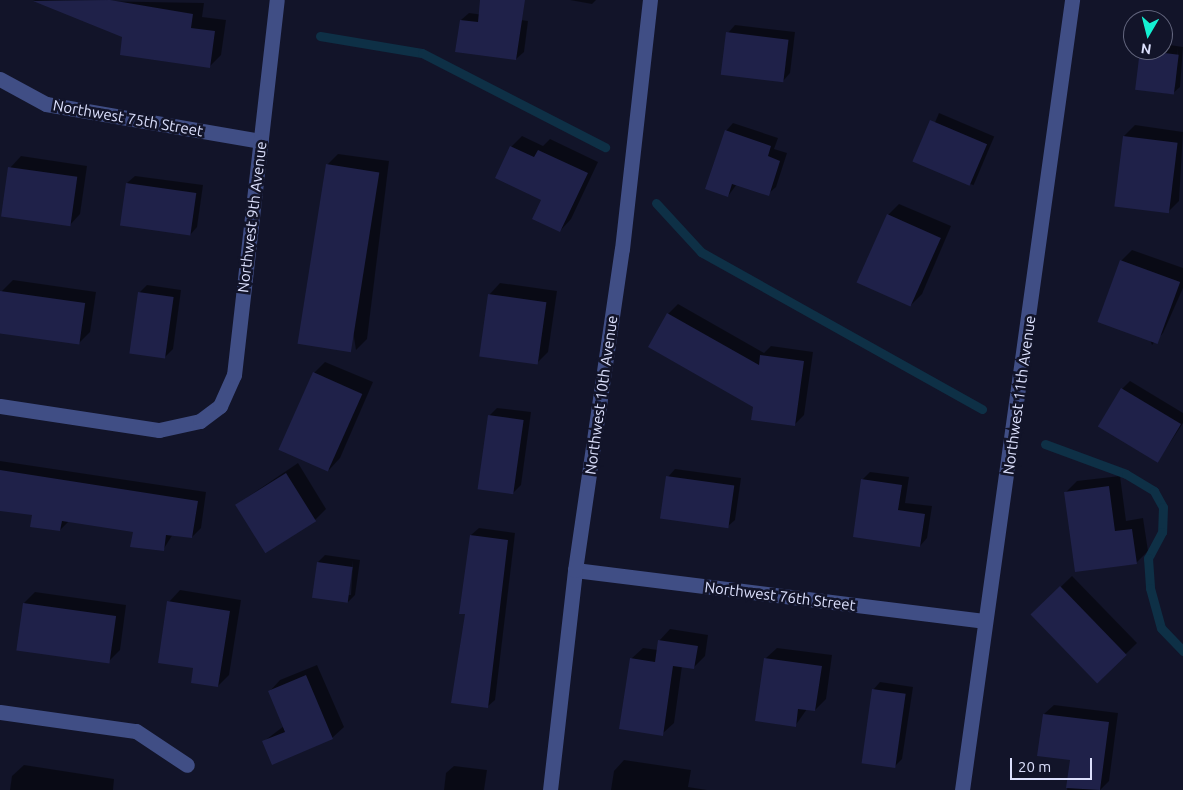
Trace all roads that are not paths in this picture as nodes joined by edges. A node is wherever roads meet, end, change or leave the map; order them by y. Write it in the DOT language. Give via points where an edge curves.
graph roads {
  1 [pos="277,0"];
  2 [pos="650,0"];
  3 [pos="1072,0"];
  4 [pos="0,79"];
  5 [pos="261,141"];
  6 [pos="0,406"];
  7 [pos="576,570"];
  8 [pos="984,621"];
  9 [pos="0,712"];
  10 [pos="188,765"];
  11 [pos="550,790"];
  12 [pos="962,790"];
  1 -- 5 [label="street, Northwest 9th Avenue"];
  2 -- 7 [label="street, Northwest 10th Avenue" via="622,249"];
  3 -- 8 [label="street, Northwest 11th Avenue" via="1024,364"];
  4 -- 5 [label="street, Northwest 75th Street" via="46,104"];
  5 -- 6 [label="street, Northwest 9th Avenue" via="234,375 220,406 200,421 159,430"];
  7 -- 8 [label="street, Northwest 76th Street"];
  7 -- 11 [label="street, Northwest 10th Avenue"];
  8 -- 12 [label="street, Northwest 11th Avenue"];
  9 -- 10 [label="street" via="136,732"];
}
